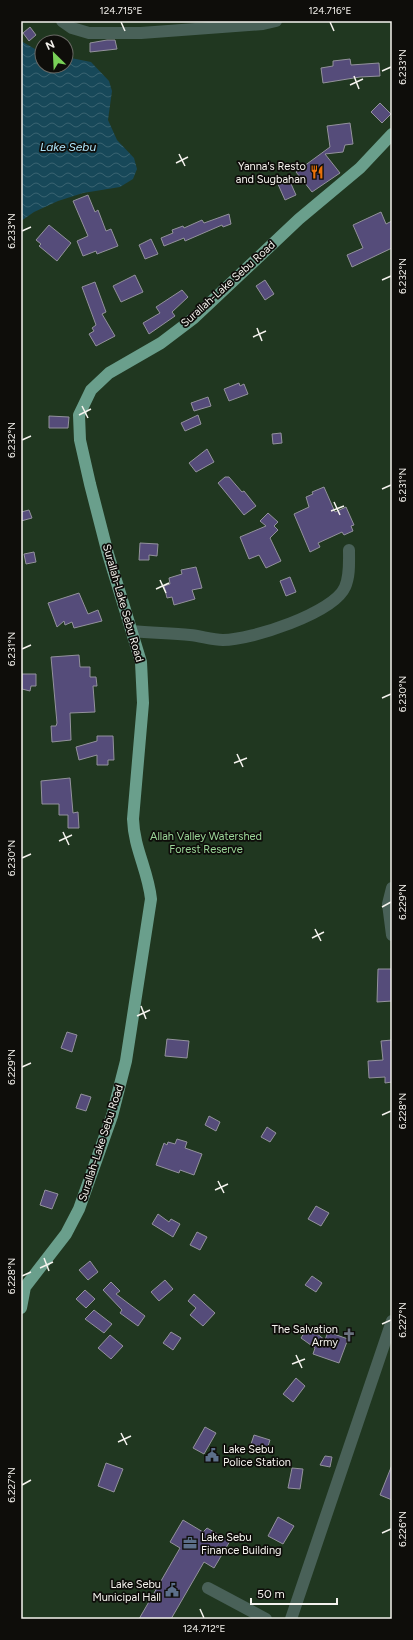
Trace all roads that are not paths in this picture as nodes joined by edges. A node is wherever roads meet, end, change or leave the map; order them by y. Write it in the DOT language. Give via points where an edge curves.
graph roads {
  1 [pos="62,21"];
  2 [pos="276,21"];
  3 [pos="392,134"];
  4 [pos="349,550"];
  5 [pos="132,631"];
  6 [pos="392,888"];
  7 [pos="392,935"];
  8 [pos="21,1308"];
  9 [pos="392,1321"];
  10 [pos="208,1588"];
  11 [pos="266,1619"];
  12 [pos="291,1619"];
  1 -- 2 [label="street" via="72,28 89,33 141,33"];
  3 -- 5 [label="main road, Surallah-Lake Sebu Road" via="360,168 299,219 194,318 161,342 109,373 91,390 79,415 80,440 108,554"];
  4 -- 5 [label="street" via="346,586 338,598 311,615 279,627 252,636 222,640"];
  5 -- 8 [label="main road, Surallah-Lake Sebu Road" via="142,662 143,703 133,836 149,883 151,899 126,1061 112,1116 79,1209 66,1234 25,1287"];
  6 -- 7 [label="street" via="388,904"];
  9 -- 12 [label="street"];
  10 -- 11 [label="street"];
}
